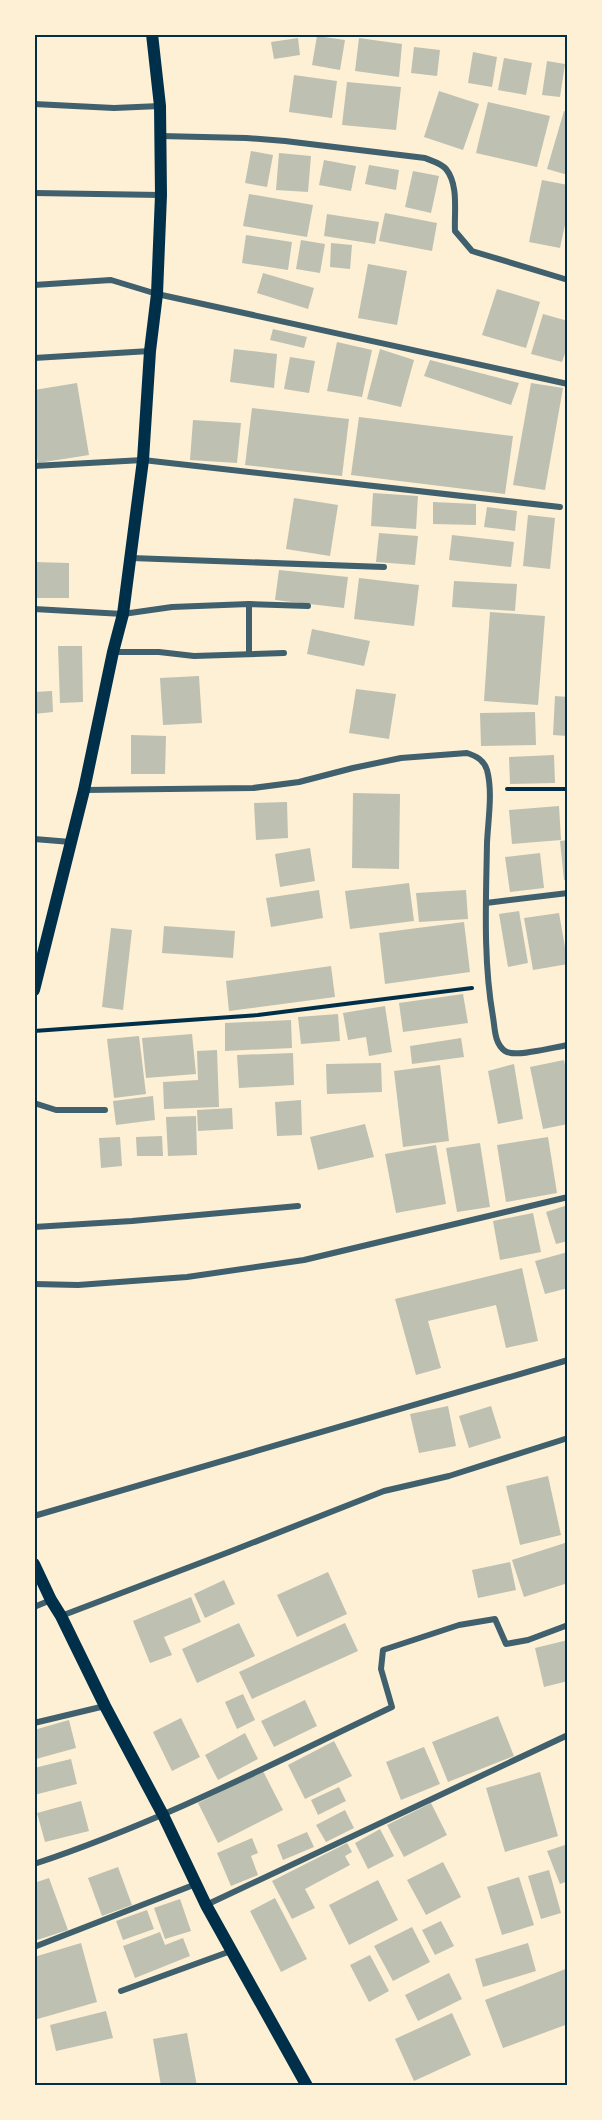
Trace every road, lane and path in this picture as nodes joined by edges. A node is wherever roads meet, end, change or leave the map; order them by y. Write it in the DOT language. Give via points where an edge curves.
graph roads {
  1 [pos="152,34"];
  2 [pos="34,104"];
  3 [pos="160,106"];
  4 [pos="160,136"];
  5 [pos="34,193"];
  6 [pos="161,195"];
  7 [pos="567,280"];
  8 [pos="34,285"];
  9 [pos="157,294"];
  10 [pos="150,351"];
  11 [pos="34,358"];
  12 [pos="567,384"];
  13 [pos="143,460"];
  14 [pos="34,466"];
  15 [pos="561,507"];
  16 [pos="130,558"];
  17 [pos="384,567"];
  18 [pos="249,604"];
  19 [pos="308,606"];
  20 [pos="34,609"];
  21 [pos="123,614"];
  22 [pos="113,652"];
  23 [pos="249,653"];
  24 [pos="284,653"];
  25 [pos="488,789"];
  26 [pos="567,789"];
  27 [pos="84,790"];
  28 [pos="34,839"];
  29 [pos="71,842"];
  30 [pos="567,893"];
  31 [pos="486,903"];
  32 [pos="487,986"];
  33 [pos="34,990"];
  34 [pos="34,1031"];
  35 [pos="567,1045"];
  36 [pos="34,1103"];
  37 [pos="105,1110"];
  38 [pos="567,1197"];
  39 [pos="298,1206"];
  40 [pos="34,1227"];
  41 [pos="34,1284"];
  42 [pos="567,1360"];
  43 [pos="567,1438"];
  44 [pos="34,1516"];
  45 [pos="34,1564"];
  46 [pos="51,1600"];
  47 [pos="34,1606"];
  48 [pos="61,1616"];
  49 [pos="567,1625"];
  50 [pos="105,1706"];
  51 [pos="34,1723"];
  52 [pos="567,1735"];
  53 [pos="163,1815"];
  54 [pos="34,1864"];
  55 [pos="196,1884"];
  56 [pos="206,1905"];
  57 [pos="34,1947"];
  58 [pos="232,1950"];
  59 [pos="121,1991"];
  60 [pos="307,2085"];
  1 -- 3 [label="main road"];
  2 -- 3 [label="street"];
  3 -- 4 [label="main road"];
  4 -- 6 [label="main road"];
  4 -- 7 [label="street" via="285,141 425,158 446,169 453,183 455,231 472,251"];
  5 -- 6 [label="street"];
  6 -- 9 [label="main road"];
  8 -- 9 [label="street" via="111,280"];
  9 -- 10 [label="main road"];
  9 -- 12 [label="street"];
  10 -- 11 [label="street"];
  10 -- 13 [label="main road"];
  13 -- 14 [label="street"];
  13 -- 15 [label="street"];
  13 -- 16 [label="main road"];
  16 -- 17 [label="street"];
  16 -- 21 [label="main road"];
  18 -- 19 [label="street"];
  18 -- 21 [label="street" via="172,607"];
  18 -- 23 [label="street"];
  20 -- 21 [label="street"];
  21 -- 22 [label="main road"];
  22 -- 23 [label="street" via="159,651 194,656"];
  22 -- 27 [label="main road"];
  23 -- 24 [label="street"];
  25 -- 26 [label="path"];
  25 -- 27 [label="street" via="483,762 467,753 401,758 299,782 253,788"];
  25 -- 31 [label="street"];
  27 -- 29 [label="main road"];
  28 -- 29 [label="street"];
  29 -- 33 [label="main road"];
  30 -- 31 [label="street"];
  31 -- 32 [label="street"];
  32 -- 34 [label="path" via="258,1015"];
  32 -- 35 [label="street" via="497,1041 504,1050 513,1054"];
  36 -- 37 [label="street" via="56,1110"];
  38 -- 41 [label="street" via="304,1260 187,1277 78,1285"];
  39 -- 40 [label="street"];
  42 -- 44 [label="street"];
  43 -- 48 [label="street" via="449,1476 384,1491"];
  45 -- 46 [label="main road"];
  46 -- 47 [label="street"];
  46 -- 48 [label="main road"];
  48 -- 50 [label="main road"];
  49 -- 53 [label="street" via="506,1644 495,1619 459,1625 383,1650 381,1669 392,1707"];
  50 -- 51 [label="street"];
  50 -- 53 [label="main road"];
  52 -- 56 [label="street"];
  53 -- 54 [label="street"];
  53 -- 55 [label="main road"];
  55 -- 56 [label="main road"];
  55 -- 57 [label="street"];
  56 -- 58 [label="main road"];
  58 -- 59 [label="street"];
  58 -- 60 [label="main road"];
}
